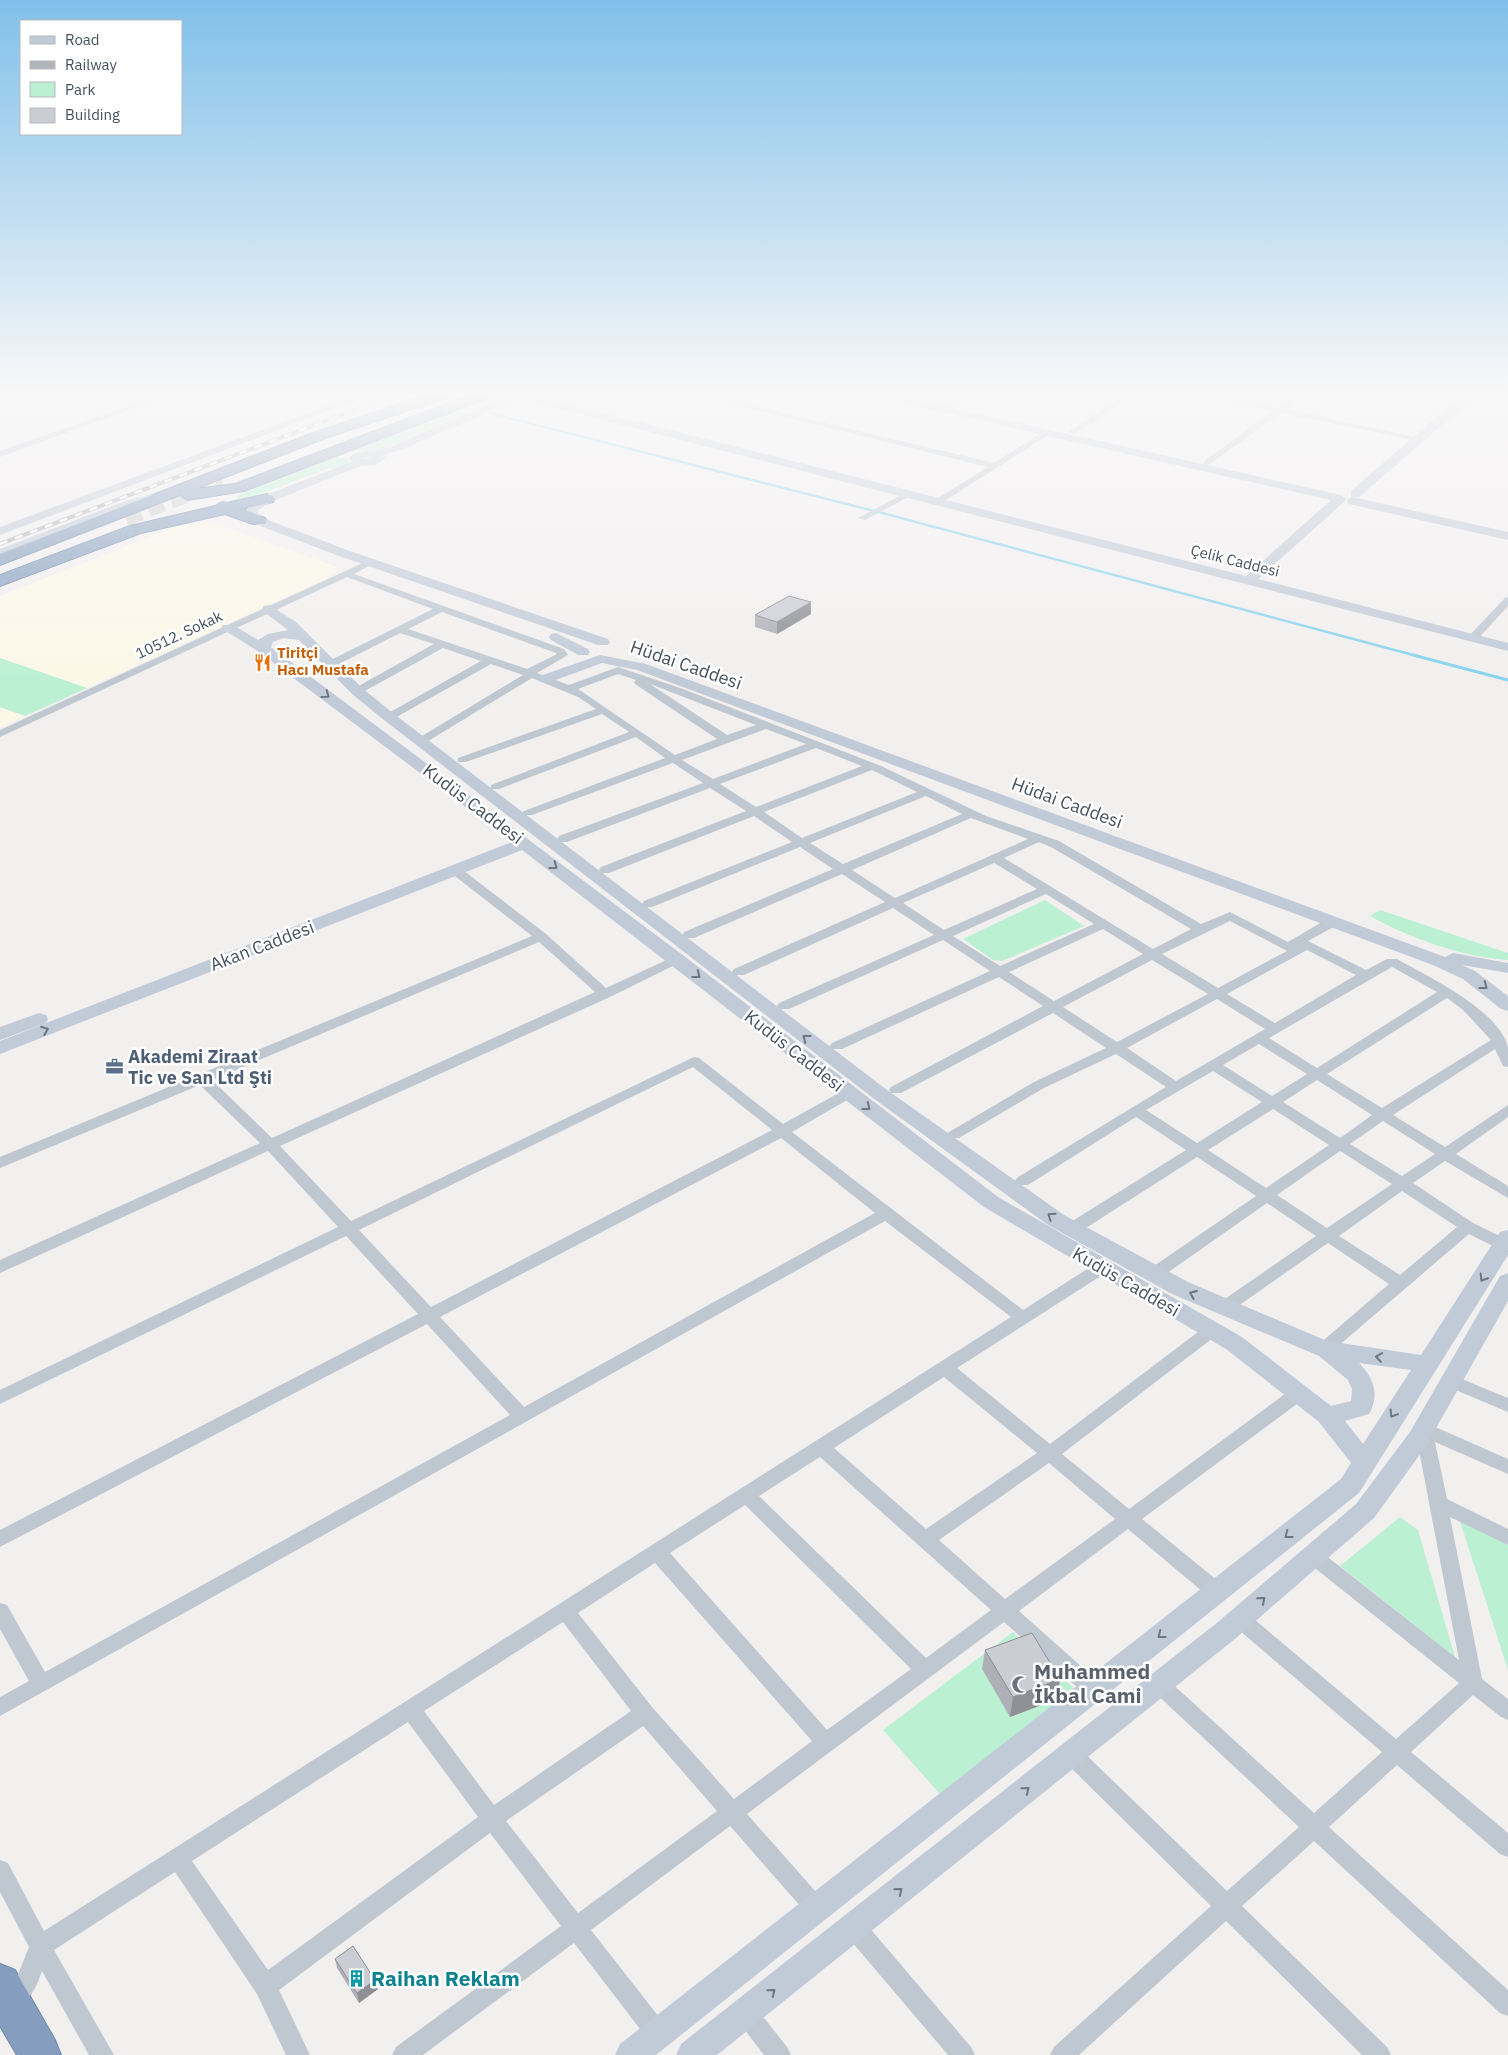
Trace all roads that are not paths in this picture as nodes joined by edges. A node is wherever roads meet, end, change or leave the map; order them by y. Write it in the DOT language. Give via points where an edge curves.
graph roads {
  1 [pos="112,489"];
  2 [pos="200,489"];
  3 [pos="226,489"];
  4 [pos="287,489"];
  5 [pos="890,489"];
  6 [pos="959,489"];
  7 [pos="1314,489"];
  8 [pos="1317,489"];
  9 [pos="1355,489"];
  10 [pos="910,494"];
  11 [pos="176,495"];
  12 [pos="1347,496"];
  13 [pos="267,498"];
  14 [pos="938,502"];
  15 [pos="217,510"];
  16 [pos="862,518"];
  17 [pos="129,520"];
  18 [pos="251,522"];
  19 [pos="1508,530"];
  20 [pos="0,531"];
  21 [pos="1508,536"];
  22 [pos="110,538"];
  23 [pos="0,553"];
  24 [pos="0,560"];
  25 [pos="367,564"];
  26 [pos="0,566"];
  27 [pos="0,574"];
  28 [pos="346,574"];
  29 [pos="0,581"];
  30 [pos="1248,581"];
  31 [pos="1508,600"];
  32 [pos="442,608"];
  33 [pos="269,609"];
  34 [pos="228,628"];
  35 [pos="400,629"];
  36 [pos="305,638"];
  37 [pos="1474,638"];
  38 [pos="442,644"];
  39 [pos="1508,647"];
  40 [pos="264,649"];
  41 [pos="583,653"];
  42 [pos="602,653"];
  43 [pos="488,661"];
  44 [pos="332,664"];
  45 [pos="624,672"];
  46 [pos="535,676"];
  47 [pos="569,689"];
  48 [pos="357,691"];
  49 [pos="604,710"];
  50 [pos="389,717"];
  51 [pos="765,725"];
  52 [pos="637,733"];
  53 [pos="0,734"];
  54 [pos="726,740"];
  55 [pos="421,741"];
  56 [pos="815,744"];
  57 [pos="674,759"];
  58 [pos="462,760"];
  59 [pos="872,766"];
  60 [pos="712,783"];
  61 [pos="495,787"];
  62 [pos="926,792"];
  63 [pos="755,812"];
  64 [pos="528,813"];
  65 [pos="971,814"];
  66 [pos="1039,838"];
  67 [pos="519,839"];
  68 [pos="563,839"];
  69 [pos="802,842"];
  70 [pos="995,858"];
  71 [pos="843,869"];
  72 [pos="455,870"];
  73 [pos="605,870"];
  74 [pos="1046,889"];
  75 [pos="894,903"];
  76 [pos="648,904"];
  77 [pos="1332,922"];
  78 [pos="1104,924"];
  79 [pos="1200,929"];
  80 [pos="943,934"];
  81 [pos="690,935"];
  82 [pos="541,937"];
  83 [pos="1303,943"];
  84 [pos="1153,953"];
  85 [pos="678,960"];
  86 [pos="1508,968"];
  87 [pos="998,971"];
  88 [pos="739,972"];
  89 [pos="1366,975"];
  90 [pos="1447,992"];
  91 [pos="605,994"];
  92 [pos="1217,994"];
  93 [pos="784,1006"];
  94 [pos="1052,1006"];
  95 [pos="1508,1006"];
  96 [pos="1275,1029"];
  97 [pos="0,1034"];
  98 [pos="1259,1038"];
  99 [pos="1498,1041"];
  100 [pos="837,1046"];
  101 [pos="0,1048"];
  102 [pos="1117,1048"];
  103 [pos="1508,1063"];
  104 [pos="1213,1065"];
  105 [pos="1316,1073"];
  106 [pos="202,1078"];
  107 [pos="1176,1087"];
  108 [pos="896,1090"];
  109 [pos="849,1093"];
  110 [pos="1272,1101"];
  111 [pos="1136,1110"];
  112 [pos="1508,1110"];
  113 [pos="1382,1115"];
  114 [pos="782,1131"];
  115 [pos="954,1135"];
  116 [pos="270,1145"];
  117 [pos="1338,1145"];
  118 [pos="1196,1149"];
  119 [pos="1446,1154"];
  120 [pos="0,1163"];
  121 [pos="1024,1181"];
  122 [pos="1403,1184"];
  123 [pos="1508,1193"];
  124 [pos="1266,1195"];
  125 [pos="886,1214"];
  126 [pos="1467,1227"];
  127 [pos="348,1229"];
  128 [pos="1072,1229"];
  129 [pos="1328,1236"];
  130 [pos="1506,1241"];
  131 [pos="0,1267"];
  132 [pos="1101,1268"];
  133 [pos="1154,1274"];
  134 [pos="1508,1281"];
  135 [pos="1401,1284"];
  136 [pos="1225,1307"];
  137 [pos="428,1316"];
  138 [pos="1024,1318"];
  139 [pos="1212,1330"];
  140 [pos="1324,1349"];
  141 [pos="1427,1364"];
  142 [pos="946,1368"];
  143 [pos="1452,1381"];
  144 [pos="1299,1393"];
  145 [pos="0,1398"];
  146 [pos="1508,1406"];
  147 [pos="522,1416"];
  148 [pos="1327,1416"];
  149 [pos="1424,1429"];
  150 [pos="822,1447"];
  151 [pos="1048,1454"];
  152 [pos="1364,1462"];
  153 [pos="1508,1468"];
  154 [pos="746,1495"];
  155 [pos="1440,1504"];
  156 [pos="1128,1520"];
  157 [pos="1508,1537"];
  158 [pos="0,1539"];
  159 [pos="925,1540"];
  160 [pos="657,1552"];
  161 [pos="1313,1556"];
  162 [pos="1216,1591"];
  163 [pos="0,1611"];
  164 [pos="565,1611"];
  165 [pos="1004,1611"];
  166 [pos="1240,1619"];
  167 [pos="925,1670"];
  168 [pos="41,1682"];
  169 [pos="1473,1682"];
  170 [pos="1159,1684"];
  171 [pos="1093,1689"];
  172 [pos="0,1707"];
  173 [pos="411,1709"];
  174 [pos="1508,1711"];
  175 [pos="645,1713"];
  176 [pos="826,1743"];
  177 [pos="1396,1752"];
  178 [pos="1071,1754"];
  179 [pos="732,1812"];
  180 [pos="492,1819"];
  181 [pos="1314,1827"];
  182 [pos="1508,1847"];
  183 [pos="178,1858"];
  184 [pos="0,1870"];
  185 [pos="1226,1906"];
  186 [pos="816,1908"];
  187 [pos="854,1927"];
  188 [pos="576,1928"];
  189 [pos="40,1946"];
  190 [pos="265,1986"];
  191 [pos="5,1994"];
  192 [pos="1508,2005"];
  193 [pos="746,2013"];
  194 [pos="658,2034"];
  195 [pos="40,2055"];
  196 [pos="102,2055"];
  197 [pos="298,2055"];
  198 [pos="404,2055"];
  199 [pos="632,2055"];
  200 [pos="692,2055"];
  201 [pos="779,2055"];
  202 [pos="963,2055"];
  203 [pos="1062,2055"];
  204 [pos="1379,2055"];
  1 -- 20 [label="street"];
  2 -- 11 [label="highway"];
  3 -- 11 [label="highway"];
  4 -- 13 [label="street"];
  5 -- 10 [label="street, Çelik Caddesi"];
  6 -- 14 [label="street"];
  7 -- 12 [label="street"];
  8 -- 12 [label="street"];
  9 -- 12 [label="street"];
  10 -- 14 [label="street, Çelik Caddesi"];
  10 -- 16 [label="street"];
  11 -- 15 [label="highway"];
  11 -- 17 [label="highway" via="143,505"];
  11 -- 23 [label="street" via="132,503"];
  12 -- 19 [label="street"];
  12 -- 21 [label="street"];
  12 -- 30 [label="street"];
  13 -- 15 [label="highway"];
  13 -- 18 [label="street" via="252,510"];
  14 -- 30 [label="street, Çelik Caddesi"];
  15 -- 17 [label="highway"];
  15 -- 18 [label="highway"];
  17 -- 22 [label="highway"];
  17 -- 24 [label="highway"];
  17 -- 26 [label="highway"];
  17 -- 27 [label="highway"];
  18 -- 22 [label="highway" via="185,519"];
  18 -- 25 [label="street, Hüdai Caddesi"];
  22 -- 29 [label="highway"];
  25 -- 28 [label="street, 10512. Sokak"];
  25 -- 41 [label="street, Hüdai Caddesi" via="545,631"];
  25 -- 42 [label="street, Hüdai Caddesi"];
  28 -- 32 [label="street"];
  28 -- 33 [label="street, 10512. Sokak"];
  30 -- 37 [label="street, Çelik Caddesi"];
  31 -- 37 [label="street"];
  32 -- 35 [label="street"];
  32 -- 46 [label="street" via="560,651 563,655"];
  33 -- 34 [label="street, 10512. Sokak"];
  33 -- 36 [label="street, Kudüs Caddesi"];
  34 -- 40 [label="street, Kudüs Caddesi"];
  34 -- 53 [label="street, 10512. Sokak"];
  35 -- 38 [label="street"];
  35 -- 44 [label="street"];
  36 -- 40 [label="street" via="280,634 269,637"];
  36 -- 44 [label="street, Kudüs Caddesi"];
  37 -- 39 [label="street, Çelik Caddesi"];
  38 -- 43 [label="street"];
  38 -- 48 [label="street"];
  40 -- 67 [label="street, Kudüs Caddesi, one-way"];
  41 -- 42 [label="street" via="587,646"];
  41 -- 46 [label="street"];
  42 -- 46 [label="street"];
  42 -- 77 [label="street, Hüdai Caddesi"];
  42 -- 86 [label="street, Hüdai Caddesi" via="614,656 618,648 688,678 1449,956"];
  43 -- 46 [label="street"];
  43 -- 50 [label="street"];
  44 -- 48 [label="street, Kudüs Caddesi"];
  45 -- 47 [label="street" via="618,670"];
  45 -- 51 [label="street"];
  45 -- 54 [label="street"];
  46 -- 47 [label="street"];
  46 -- 55 [label="street"];
  47 -- 49 [label="street"];
  48 -- 50 [label="street, Kudüs Caddesi"];
  49 -- 52 [label="street"];
  49 -- 58 [label="street"];
  50 -- 55 [label="street, Kudüs Caddesi"];
  51 -- 54 [label="street"];
  51 -- 56 [label="street"];
  52 -- 57 [label="street"];
  52 -- 61 [label="street"];
  54 -- 57 [label="street"];
  128 -- 55 [label="street, Kudüs Caddesi, one-way" via="880,1094"];
  56 -- 59 [label="street"];
  56 -- 60 [label="street"];
  57 -- 60 [label="street"];
  57 -- 64 [label="street"];
  59 -- 62 [label="street"];
  59 -- 63 [label="street"];
  60 -- 63 [label="street"];
  60 -- 68 [label="street"];
  62 -- 65 [label="street"];
  62 -- 69 [label="street"];
  63 -- 69 [label="street"];
  63 -- 73 [label="street"];
  65 -- 66 [label="street"];
  65 -- 71 [label="street"];
  66 -- 70 [label="street"];
  66 -- 79 [label="street" via="1055,844"];
  67 -- 72 [label="street, Akan Caddesi"];
  67 -- 85 [label="street, Kudüs Caddesi, one-way"];
  67 -- 97 [label="street, Akan Caddesi"];
  69 -- 71 [label="street"];
  69 -- 76 [label="street"];
  70 -- 74 [label="street"];
  70 -- 75 [label="street"];
  71 -- 75 [label="street"];
  71 -- 81 [label="street"];
  72 -- 82 [label="street"];
  101 -- 72 [label="street, Akan Caddesi, one-way"];
  74 -- 78 [label="street"];
  74 -- 80 [label="street"];
  75 -- 80 [label="street"];
  75 -- 88 [label="street"];
  77 -- 83 [label="street"];
  77 -- 95 [label="street, Hüdai Caddesi, one-way" via="1455,967 1484,985"];
  78 -- 84 [label="street"];
  78 -- 87 [label="street"];
  79 -- 83 [label="street" via="1230,916 1288,947"];
  79 -- 84 [label="street"];
  80 -- 87 [label="street"];
  80 -- 93 [label="street"];
  82 -- 91 [label="street"];
  82 -- 106 [label="street"];
  83 -- 89 [label="street"];
  83 -- 92 [label="street"];
  84 -- 92 [label="street"];
  84 -- 94 [label="street"];
  85 -- 91 [label="street"];
  85 -- 109 [label="street, Kudüs Caddesi, one-way"];
  87 -- 94 [label="street"];
  87 -- 100 [label="street"];
  89 -- 90 [label="street" via="1392,962"];
  89 -- 96 [label="street"];
  90 -- 99 [label="street" via="1468,1007"];
  90 -- 105 [label="street"];
  91 -- 116 [label="street"];
  92 -- 96 [label="street"];
  92 -- 102 [label="street"];
  94 -- 102 [label="street"];
  94 -- 108 [label="street"];
  96 -- 98 [label="street"];
  98 -- 104 [label="street"];
  98 -- 105 [label="street"];
  99 -- 103 [label="street"];
  99 -- 113 [label="street"];
  102 -- 107 [label="street"];
  102 -- 115 [label="street" via="1039,1085"];
  104 -- 107 [label="street"];
  104 -- 110 [label="street"];
  105 -- 110 [label="street"];
  105 -- 113 [label="street"];
  106 -- 116 [label="street"];
  106 -- 120 [label="street"];
  107 -- 111 [label="street"];
  109 -- 114 [label="street"];
  109 -- 132 [label="street, Kudüs Caddesi, one-way" via="991,1202"];
  110 -- 117 [label="street"];
  110 -- 118 [label="street"];
  111 -- 118 [label="street"];
  111 -- 121 [label="street"];
  112 -- 119 [label="street"];
  113 -- 117 [label="street"];
  113 -- 119 [label="street"];
  114 -- 125 [label="street"];
  114 -- 127 [label="street" via="694,1061"];
  114 -- 137 [label="street"];
  116 -- 127 [label="street"];
  116 -- 131 [label="street"];
  117 -- 122 [label="street"];
  117 -- 124 [label="street"];
  118 -- 124 [label="street"];
  118 -- 128 [label="street"];
  119 -- 122 [label="street"];
  119 -- 123 [label="street"];
  122 -- 126 [label="street"];
  122 -- 129 [label="street"];
  124 -- 129 [label="street"];
  124 -- 133 [label="street"];
  125 -- 138 [label="street"];
  125 -- 147 [label="street"];
  126 -- 130 [label="street"];
  126 -- 135 [label="street"];
  127 -- 137 [label="street"];
  127 -- 145 [label="street"];
  128 -- 133 [label="street, Kudüs Caddesi"];
  129 -- 135 [label="street"];
  129 -- 136 [label="street"];
  130 -- 141 [label="street, one-way"];
  132 -- 138 [label="street"];
  132 -- 139 [label="street, Kudüs Caddesi"];
  136 -- 133 [label="street, Kudüs Caddesi, one-way"];
  134 -- 143 [label="street"];
  135 -- 140 [label="street"];
  136 -- 140 [label="street, Kudüs Caddesi"];
  137 -- 147 [label="street"];
  137 -- 158 [label="street"];
  138 -- 142 [label="street"];
  139 -- 144 [label="street, Kudüs Caddesi"];
  139 -- 151 [label="street"];
  141 -- 140 [label="street, Kudüs Caddesi, one-way"];
  140 -- 148 [label="street" via="1354,1369 1366,1398 1361,1408"];
  141 -- 152 [label="street, one-way"];
  142 -- 150 [label="street"];
  142 -- 151 [label="street"];
  143 -- 146 [label="street"];
  143 -- 149 [label="street"];
  144 -- 148 [label="street, Kudüs Caddesi"];
  144 -- 156 [label="street"];
  147 -- 168 [label="street"];
  148 -- 152 [label="street, Kudüs Caddesi"];
  149 -- 153 [label="street"];
  149 -- 155 [label="street"];
  149 -- 161 [label="street" via="1365,1511"];
  150 -- 154 [label="street"];
  150 -- 159 [label="street"];
  151 -- 156 [label="street"];
  151 -- 159 [label="street"];
  152 -- 162 [label="street, one-way" via="1350,1486"];
  154 -- 160 [label="street"];
  154 -- 167 [label="street"];
  155 -- 157 [label="street"];
  155 -- 169 [label="street"];
  156 -- 162 [label="street"];
  156 -- 165 [label="street"];
  159 -- 165 [label="street"];
  160 -- 164 [label="street"];
  160 -- 176 [label="street"];
  166 -- 161 [label="street, one-way"];
  161 -- 169 [label="street"];
  162 -- 171 [label="street, one-way"];
  163 -- 168 [label="street"];
  164 -- 173 [label="street"];
  164 -- 175 [label="street"];
  165 -- 167 [label="street"];
  165 -- 171 [label="street"];
  166 -- 170 [label="street"];
  166 -- 177 [label="street"];
  167 -- 176 [label="street"];
  168 -- 172 [label="street"];
  169 -- 174 [label="street"];
  169 -- 177 [label="street"];
  170 -- 178 [label="street"];
  170 -- 181 [label="street"];
  171 -- 186 [label="street"];
  173 -- 180 [label="street"];
  173 -- 183 [label="street"];
  175 -- 179 [label="street"];
  175 -- 180 [label="street"];
  176 -- 179 [label="street"];
  177 -- 181 [label="street"];
  177 -- 182 [label="street"];
  178 -- 185 [label="street"];
  187 -- 178 [label="street, one-way"];
  179 -- 186 [label="street"];
  179 -- 188 [label="street"];
  180 -- 188 [label="street"];
  180 -- 190 [label="street"];
  181 -- 185 [label="street"];
  181 -- 192 [label="street"];
  183 -- 189 [label="street"];
  183 -- 190 [label="street"];
  184 -- 189 [label="street"];
  185 -- 203 [label="street"];
  185 -- 204 [label="street"];
  186 -- 194 [label="street"];
  193 -- 187 [label="street, one-way"];
  187 -- 202 [label="street"];
  188 -- 194 [label="street"];
  188 -- 198 [label="street"];
  189 -- 191 [label="street" via="26,1984"];
  189 -- 196 [label="street"];
  190 -- 197 [label="street"];
  191 -- 195 [label="highway"];
  193 -- 200 [label="street"];
  193 -- 201 [label="street"];
  194 -- 199 [label="street"];
}
